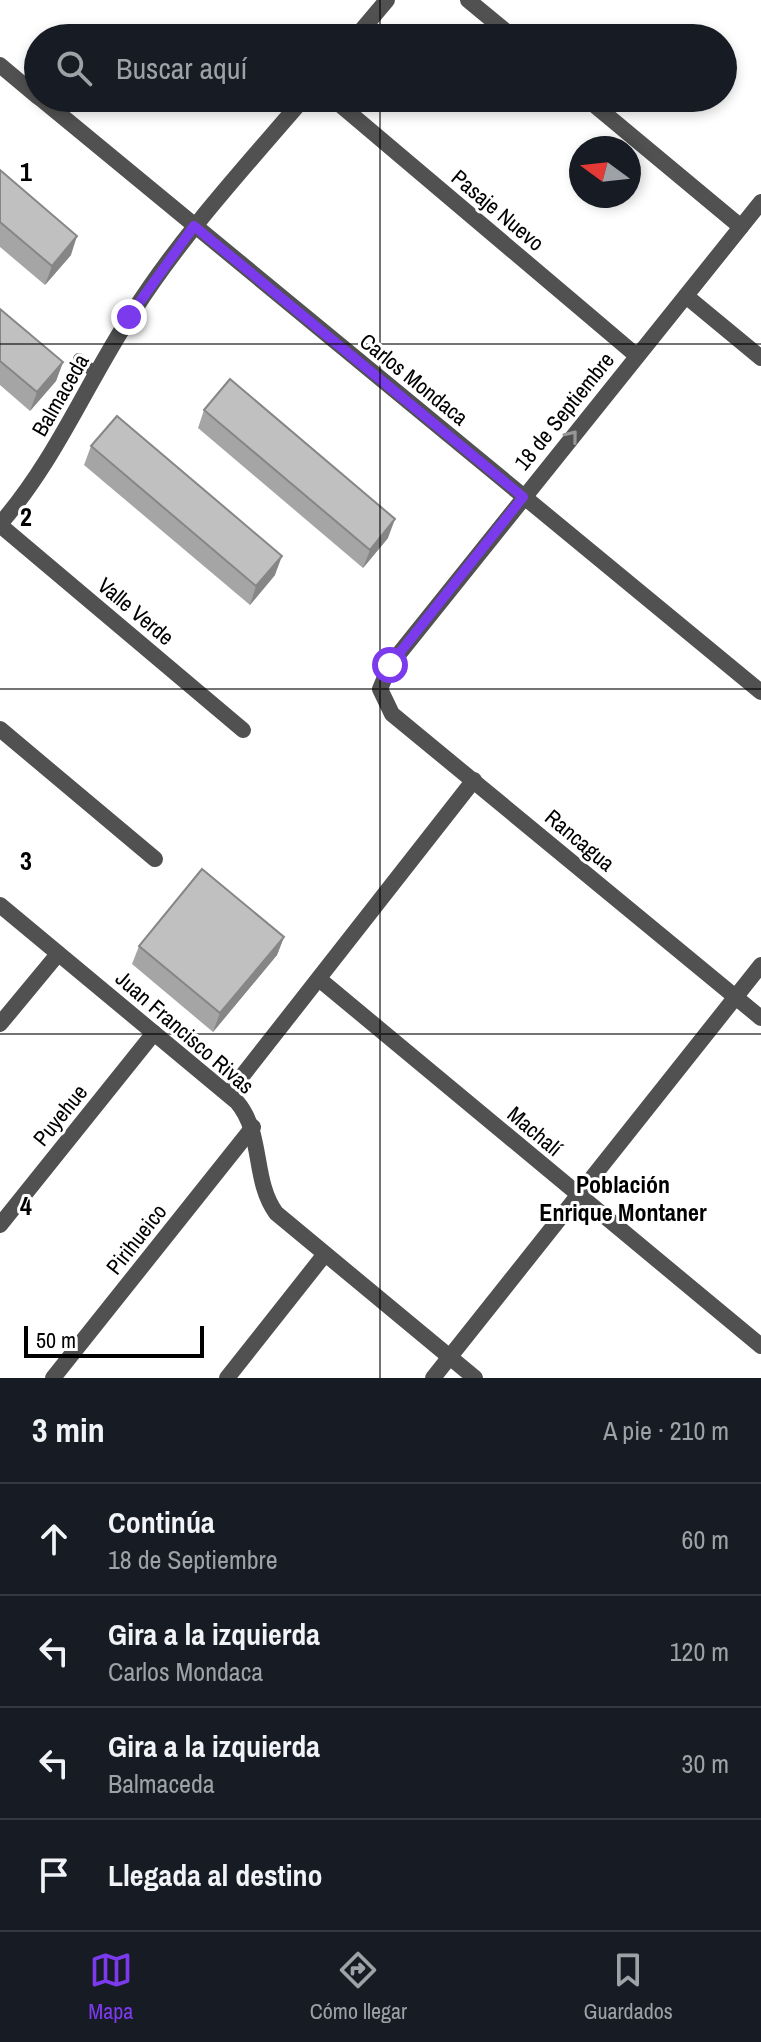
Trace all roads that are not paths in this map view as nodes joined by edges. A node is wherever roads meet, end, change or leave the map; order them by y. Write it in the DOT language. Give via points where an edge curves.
graph roads {
  1 [pos="387,0"];
  2 [pos="468,0"];
  3 [pos="367,24"];
  4 [pos="497,24"];
  5 [pos="0,65"];
  6 [pos="24,85"];
  7 [pos="57,112"];
  8 [pos="292,112"];
  9 [pos="349,112"];
  10 [pos="603,112"];
  11 [pos="761,202"];
  12 [pos="194,226"];
  13 [pos="741,227"];
  14 [pos="686,296"];
  15 [pos="637,356"];
  16 [pos="761,358"];
  17 [pos="79,359"];
  18 [pos="97,375"];
  19 [pos="523,497"];
  20 [pos="0,524"];
  21 [pos="380,689"];
  22 [pos="761,692"];
  23 [pos="0,729"];
  24 [pos="243,730"];
  25 [pos="474,780"];
  26 [pos="155,859"];
  27 [pos="0,905"];
  28 [pos="58,954"];
  29 [pos="761,965"];
  30 [pos="319,979"];
  31 [pos="736,997"];
  32 [pos="761,1018"];
  33 [pos="0,1024"];
  34 [pos="154,1033"];
  35 [pos="228,1094"];
  36 [pos="253,1127"];
  37 [pos="578,1195"];
  38 [pos="0,1225"];
  39 [pos="325,1254"];
  40 [pos="761,1346"];
  41 [pos="450,1357"];
  42 [pos="53,1378"];
  43 [pos="227,1378"];
  44 [pos="433,1378"];
  45 [pos="475,1378"];
  1 -- 3 [label="street"];
  2 -- 4 [label="street"];
  5 -- 6 [label="street, Carlos Mondaca"];
  7 -- 12 [label="street, Carlos Mondaca"];
  8 -- 12 [label="street, Balmaceda"];
  9 -- 15 [label="street, Pasaje Nuevo"];
  10 -- 13 [label="street"];
  11 -- 13 [label="street, 18 de Septiembre"];
  12 -- 18 [label="street, Balmaceda" via="142,297"];
  12 -- 19 [label="street, Carlos Mondaca"];
  13 -- 14 [label="street, 18 de Septiembre"];
  14 -- 15 [label="street, 18 de Septiembre"];
  14 -- 16 [label="street"];
  19 -- 15 [label="street, 18 de Septiembre, one-way"];
  17 -- 18 [label="lane"];
  18 -- 20 [label="street, Balmaceda" via="33,483"];
  19 -- 21 [label="street, 18 de Septiembre" via="384,672"];
  19 -- 22 [label="street, Carlos Mondaca"];
  20 -- 24 [label="street, Valle Verde"];
  21 -- 25 [label="street, Rancagua" via="392,714"];
  23 -- 26 [label="street"];
  25 -- 30 [label="street"];
  25 -- 31 [label="street, Rancagua"];
  27 -- 28 [label="street, Juan Francisco Rivas"];
  28 -- 33 [label="street"];
  28 -- 34 [label="street, Juan Francisco Rivas"];
  29 -- 31 [label="street"];
  30 -- 35 [label="street"];
  30 -- 37 [label="street, Machalí"];
  31 -- 32 [label="street, Rancagua"];
  31 -- 37 [label="street"];
  34 -- 35 [label="street, Juan Francisco Rivas"];
  34 -- 38 [label="street, Puyehue"];
  35 -- 36 [label="street, Juan Francisco Rivas"];
  36 -- 39 [label="street, Juan Francisco Rivas" via="271,1205"];
  36 -- 42 [label="street, Pirihueico"];
  37 -- 40 [label="street, Machalí"];
  37 -- 41 [label="street"];
  39 -- 41 [label="street, Juan Francisco Rivas"];
  39 -- 43 [label="street"];
  41 -- 44 [label="street"];
  41 -- 45 [label="street, Juan Francisco Rivas"];
}
